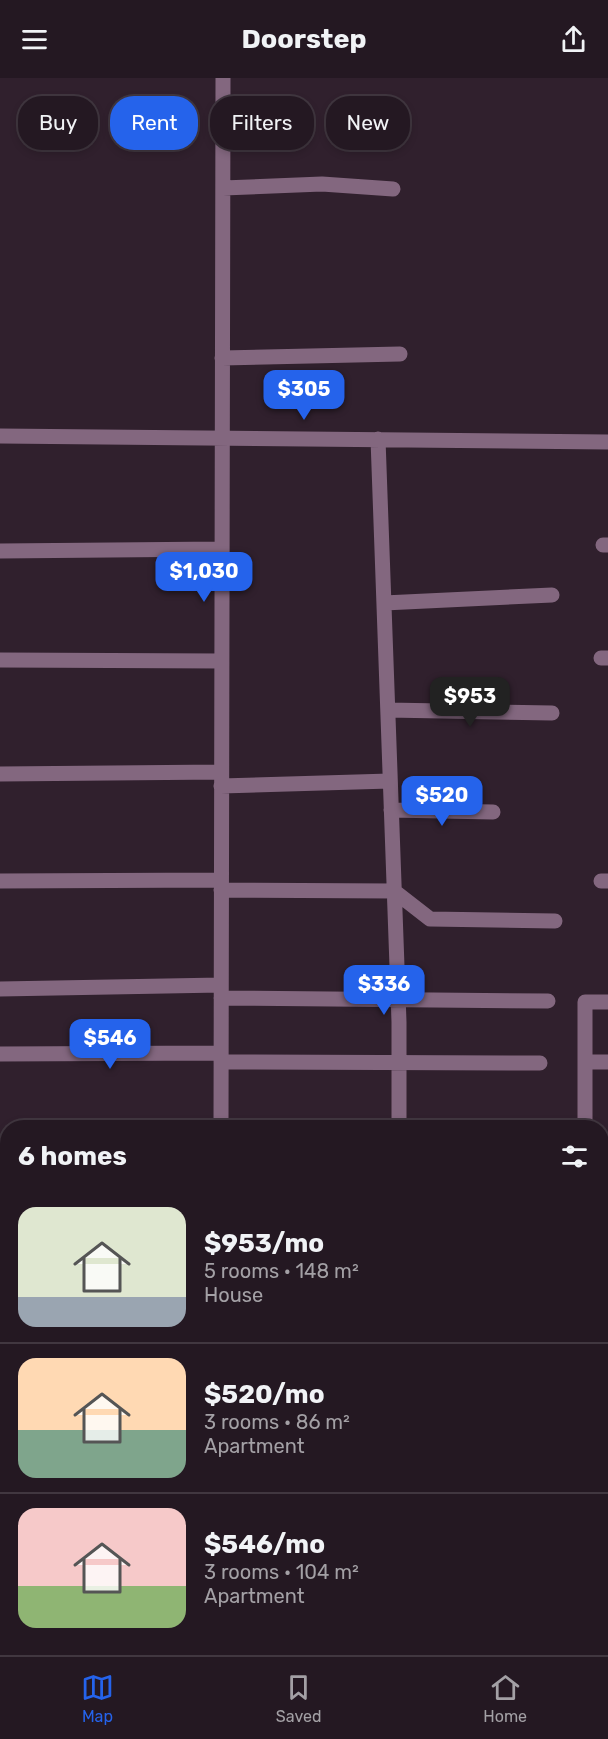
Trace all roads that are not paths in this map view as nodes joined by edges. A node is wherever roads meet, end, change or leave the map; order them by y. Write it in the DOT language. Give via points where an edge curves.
graph roads {
  1 [pos="223,78"];
  2 [pos="223,188"];
  3 [pos="393,189"];
  4 [pos="400,354"];
  5 [pos="222,358"];
  6 [pos="0,436"];
  7 [pos="222,437"];
  8 [pos="378,439"];
  9 [pos="608,442"];
  10 [pos="221,549"];
  11 [pos="0,550"];
  12 [pos="552,595"];
  13 [pos="384,603"];
  14 [pos="0,660"];
  15 [pos="220,661"];
  16 [pos="388,710"];
  17 [pos="552,712"];
  18 [pos="0,774"];
  19 [pos="220,779"];
  20 [pos="390,781"];
  21 [pos="392,810"];
  22 [pos="493,812"];
  23 [pos="0,881"];
  24 [pos="220,885"];
  25 [pos="394,891"];
  26 [pos="555,921"];
  27 [pos="0,989"];
  28 [pos="220,992"];
  29 [pos="398,1000"];
  30 [pos="548,1001"];
  31 [pos="608,1002"];
  32 [pos="0,1054"];
  33 [pos="220,1058"];
  34 [pos="399,1062"];
  35 [pos="585,1062"];
  36 [pos="608,1062"];
  37 [pos="540,1063"];
  38 [pos="221,1120"];
  39 [pos="399,1120"];
  40 [pos="585,1120"];
  1 -- 2 [label="street"];
  2 -- 3 [label="street" via="322,184"];
  2 -- 5 [label="street"];
  4 -- 5 [label="street"];
  5 -- 7 [label="street"];
  6 -- 7 [label="street"];
  7 -- 8 [label="street"];
  7 -- 10 [label="street"];
  8 -- 9 [label="street"];
  8 -- 13 [label="street"];
  10 -- 11 [label="street"];
  10 -- 15 [label="street"];
  12 -- 13 [label="street"];
  13 -- 16 [label="street"];
  14 -- 15 [label="street"];
  15 -- 19 [label="street"];
  16 -- 17 [label="street"];
  16 -- 20 [label="street"];
  18 -- 19 [label="street"];
  19 -- 20 [label="street"];
  19 -- 24 [label="street"];
  20 -- 21 [label="street"];
  21 -- 22 [label="street"];
  21 -- 25 [label="street"];
  23 -- 24 [label="street"];
  24 -- 25 [label="street"];
  24 -- 28 [label="street"];
  25 -- 26 [label="street" via="430,919"];
  25 -- 29 [label="street"];
  27 -- 28 [label="street"];
  28 -- 29 [label="street"];
  28 -- 33 [label="street"];
  29 -- 30 [label="street"];
  29 -- 34 [label="street"];
  31 -- 35 [label="street" via="585,1002"];
  32 -- 33 [label="street"];
  33 -- 34 [label="street"];
  33 -- 38 [label="street"];
  34 -- 37 [label="street"];
  34 -- 39 [label="street"];
  35 -- 36 [label="street"];
  35 -- 40 [label="street"];
}
